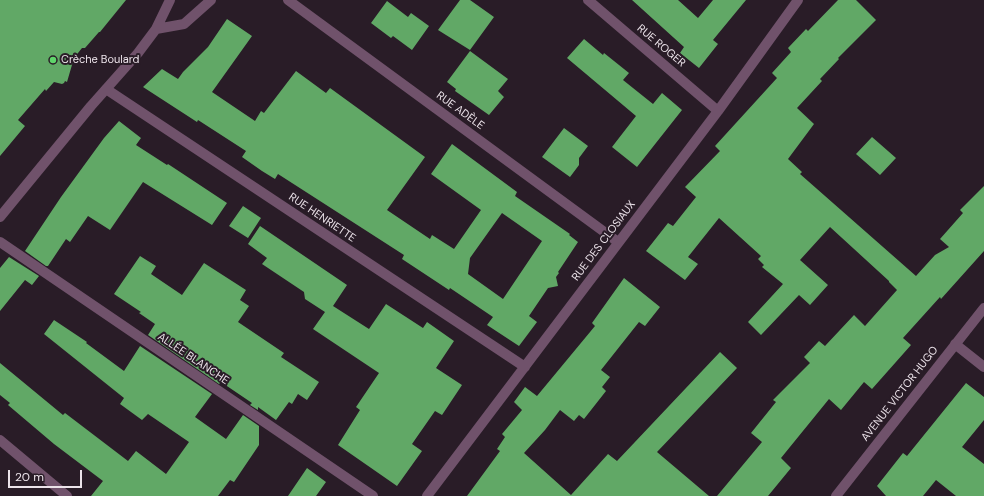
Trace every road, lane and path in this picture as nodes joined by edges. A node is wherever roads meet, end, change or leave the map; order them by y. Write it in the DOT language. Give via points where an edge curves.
graph roads {
  1 [pos="170,0"];
  2 [pos="211,0"];
  3 [pos="288,0"];
  4 [pos="588,0"];
  5 [pos="798,0"];
  6 [pos="156,29"];
  7 [pos="106,89"];
  8 [pos="718,111"];
  9 [pos="0,217"];
  10 [pos="0,242"];
  11 [pos="618,242"];
  12 [pos="984,308"];
  13 [pos="955,344"];
  14 [pos="525,367"];
  15 [pos="984,367"];
  16 [pos="0,440"];
  17 [pos="67,496"];
  18 [pos="373,496"];
  19 [pos="427,496"];
  20 [pos="836,496"];
  1 -- 6 [label="street"];
  2 -- 6 [label="street" via="184,24"];
  3 -- 11 [label="street, RUE ADÈLE"];
  4 -- 8 [label="street, RUE ROGER"];
  5 -- 8 [label="street, RUE DES CLOSIAUX"];
  6 -- 7 [label="street"];
  7 -- 9 [label="street"];
  7 -- 14 [label="street, RUE HENRIETTE"];
  8 -- 11 [label="street, RUE DES CLOSIAUX"];
  10 -- 18 [label="street, ALLÉE BLANCHE"];
  11 -- 14 [label="street, RUE DES CLOSIAUX"];
  12 -- 13 [label="street, AVENUE VICTOR HUGO"];
  13 -- 15 [label="street"];
  13 -- 20 [label="street, AVENUE VICTOR HUGO"];
  14 -- 19 [label="street, RUE DES CLOSIAUX"];
  16 -- 17 [label="street"];
}
